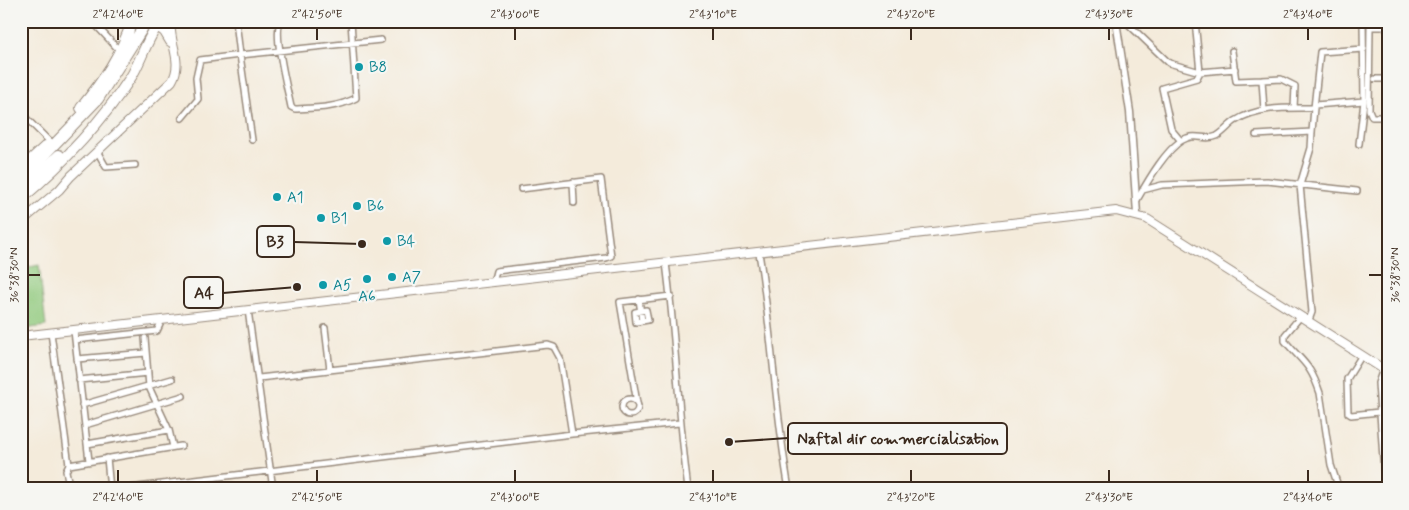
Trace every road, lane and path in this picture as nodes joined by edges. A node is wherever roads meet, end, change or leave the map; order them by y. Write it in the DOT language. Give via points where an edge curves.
graph roads {
  1 [pos="92,21"];
  2 [pos="132,21"];
  3 [pos="170,21"];
  4 [pos="236,21"];
  5 [pos="281,21"];
  6 [pos="351,21"];
  7 [pos="1116,21"];
  8 [pos="1125,21"];
  9 [pos="1195,21"];
  10 [pos="1363,21"];
  11 [pos="147,27"];
  12 [pos="1388,27"];
  13 [pos="381,40"];
  14 [pos="353,43"];
  15 [pos="1364,49"];
  16 [pos="280,51"];
  17 [pos="1232,51"];
  18 [pos="120,52"];
  19 [pos="240,55"];
  20 [pos="177,57"];
  21 [pos="1235,69"];
  22 [pos="1200,72"];
  23 [pos="1375,79"];
  24 [pos="1388,79"];
  25 [pos="1262,80"];
  26 [pos="1364,101"];
  27 [pos="1314,107"];
  28 [pos="1294,108"];
  29 [pos="1264,110"];
  30 [pos="21,113"];
  31 [pos="1388,117"];
  32 [pos="182,118"];
  33 [pos="1312,132"];
  34 [pos="1256,134"];
  35 [pos="252,140"];
  36 [pos="50,142"];
  37 [pos="1181,142"];
  38 [pos="1359,144"];
  39 [pos="97,151"];
  40 [pos="135,165"];
  41 [pos="21,170"];
  42 [pos="21,179"];
  43 [pos="573,182"];
  44 [pos="1300,185"];
  45 [pos="522,189"];
  46 [pos="21,190"];
  47 [pos="1143,190"];
  48 [pos="1357,190"];
  49 [pos="21,199"];
  50 [pos="1136,200"];
  51 [pos="574,203"];
  52 [pos="1137,214"];
  53 [pos="21,222"];
  54 [pos="759,253"];
  55 [pos="666,263"];
  56 [pos="493,283"];
  57 [pos="671,296"];
  58 [pos="638,299"];
  59 [pos="248,310"];
  60 [pos="1301,316"];
  61 [pos="162,320"];
  62 [pos="1309,320"];
  63 [pos="642,321"];
  64 [pos="141,322"];
  65 [pos="127,324"];
  66 [pos="325,328"];
  67 [pos="74,331"];
  68 [pos="143,332"];
  69 [pos="52,333"];
  70 [pos="128,334"];
  71 [pos="21,336"];
  72 [pos="145,338"];
  73 [pos="74,340"];
  74 [pos="146,353"];
  75 [pos="1362,355"];
  76 [pos="77,359"];
  77 [pos="330,370"];
  78 [pos="1385,371"];
  79 [pos="148,373"];
  80 [pos="259,378"];
  81 [pos="172,379"];
  82 [pos="79,380"];
  83 [pos="149,387"];
  84 [pos="183,396"];
  85 [pos="637,403"];
  86 [pos="157,404"];
  87 [pos="82,405"];
  88 [pos="1379,412"];
  89 [pos="679,423"];
  90 [pos="85,425"];
  91 [pos="169,430"];
  92 [pos="572,434"];
  93 [pos="87,444"];
  94 [pos="181,446"];
  95 [pos="174,447"];
  96 [pos="107,458"];
  97 [pos="89,461"];
  98 [pos="69,464"];
  99 [pos="271,469"];
  100 [pos="70,489"];
  101 [pos="110,489"];
  102 [pos="121,489"];
  103 [pos="273,489"];
  104 [pos="688,489"];
  105 [pos="789,489"];
  106 [pos="1339,489"];
  107 [pos="1385,489"];
  1 -- 18 [label="street"];
  2 -- 18 [label="highway"];
  3 -- 11 [label="main road"];
  3 -- 20 [label="main road"];
  4 -- 19 [label="street"];
  5 -- 16 [label="street" via="277,28"];
  6 -- 14 [label="street"];
  7 -- 50 [label="street" via="1130,112"];
  8 -- 22 [label="street" via="1169,63"];
  9 -- 22 [label="street"];
  10 -- 15 [label="street"];
  11 -- 20 [label="main road" via="167,35"];
  11 -- 42 [label="highway" via="98,98"];
  11 -- 46 [label="highway" via="118,88 78,135"];
  11 -- 49 [label="highway" via="131,78 92,129 46,178"];
  12 -- 31 [label="street" via="1370,27 1368,110 1372,117"];
  13 -- 14 [label="street"];
  14 -- 16 [label="street"];
  14 -- 16 [label="street" via="356,98 325,107 291,107"];
  15 -- 26 [label="street"];
  15 -- 27 [label="street" via="1320,52"];
  16 -- 19 [label="street"];
  17 -- 21 [label="street"];
  18 -- 36 [label="highway" via="99,86"];
  19 -- 32 [label="street" via="200,60 196,78 198,99"];
  19 -- 35 [label="street"];
  20 -- 39 [label="main road" via="172,81"];
  21 -- 22 [label="street"];
  21 -- 25 [label="street" via="1236,81"];
  22 -- 37 [label="street" via="1198,78 1162,88 1171,129"];
  23 -- 24 [label="street"];
  25 -- 28 [label="street" via="1281,79 1295,86"];
  25 -- 29 [label="street"];
  26 -- 27 [label="street"];
  26 -- 38 [label="street"];
  27 -- 28 [label="street"];
  27 -- 33 [label="street"];
  28 -- 29 [label="street"];
  29 -- 37 [label="street" via="1236,120 1218,135 1191,137"];
  30 -- 36 [label="street"];
  33 -- 34 [label="street"];
  33 -- 44 [label="street" via="1311,148"];
  36 -- 41 [label="highway"];
  37 -- 47 [label="street"];
  39 -- 40 [label="street" via="106,167"];
  39 -- 53 [label="main road" via="59,190"];
  43 -- 45 [label="street"];
  43 -- 51 [label="street"];
  43 -- 56 [label="street" via="602,181 611,256 496,271"];
  44 -- 47 [label="street" via="1267,181 1162,185"];
  44 -- 48 [label="street"];
  44 -- 62 [label="street" via="1312,312"];
  47 -- 50 [label="street"];
  50 -- 52 [label="street"];
  52 -- 54 [label="main road" via="1116,211"];
  52 -- 60 [label="main road"];
  54 -- 55 [label="main road"];
  54 -- 105 [label="street"];
  55 -- 56 [label="main road"];
  55 -- 57 [label="street"];
  56 -- 59 [label="main road"];
  57 -- 58 [label="street"];
  57 -- 89 [label="street"];
  58 -- 63 [label="street" via="640,311 635,312 636,322"];
  58 -- 85 [label="street" via="620,302"];
  59 -- 61 [label="main road"];
  59 -- 80 [label="street"];
  60 -- 62 [label="main road"];
  60 -- 106 [label="street" via="1285,335 1284,341 1310,367 1316,382 1331,465"];
  61 -- 64 [label="main road"];
  61 -- 68 [label="street" via="157,331"];
  62 -- 75 [label="main road"];
  64 -- 65 [label="main road"];
  64 -- 68 [label="street"];
  65 -- 67 [label="main road"];
  65 -- 70 [label="street"];
  66 -- 77 [label="street"];
  67 -- 69 [label="main road"];
  67 -- 73 [label="street"];
  68 -- 70 [label="street"];
  69 -- 71 [label="main road"];
  69 -- 98 [label="street"];
  70 -- 73 [label="street"];
  72 -- 74 [label="street"];
  73 -- 76 [label="street"];
  74 -- 76 [label="street"];
  74 -- 79 [label="street"];
  75 -- 78 [label="main road"];
  75 -- 88 [label="street" via="1347,379 1348,413 1351,416"];
  76 -- 82 [label="street"];
  77 -- 80 [label="street"];
  77 -- 92 [label="street" via="548,345 557,351 560,358"];
  78 -- 88 [label="street" via="1378,383"];
  79 -- 82 [label="street"];
  79 -- 83 [label="street"];
  80 -- 99 [label="street"];
  81 -- 83 [label="street"];
  82 -- 87 [label="street"];
  83 -- 86 [label="street"];
  83 -- 87 [label="street"];
  84 -- 86 [label="street"];
  86 -- 90 [label="street"];
  86 -- 91 [label="street"];
  87 -- 90 [label="street"];
  88 -- 107 [label="street"];
  89 -- 92 [label="street"];
  89 -- 104 [label="street"];
  90 -- 93 [label="street"];
  91 -- 93 [label="street"];
  91 -- 95 [label="street"];
  92 -- 99 [label="street"];
  93 -- 97 [label="street"];
  94 -- 95 [label="street"];
  95 -- 96 [label="street"];
  96 -- 97 [label="street"];
  96 -- 101 [label="street"];
  97 -- 98 [label="street"];
  98 -- 100 [label="street" via="66,471"];
  99 -- 102 [label="street"];
  99 -- 103 [label="street"];
}
